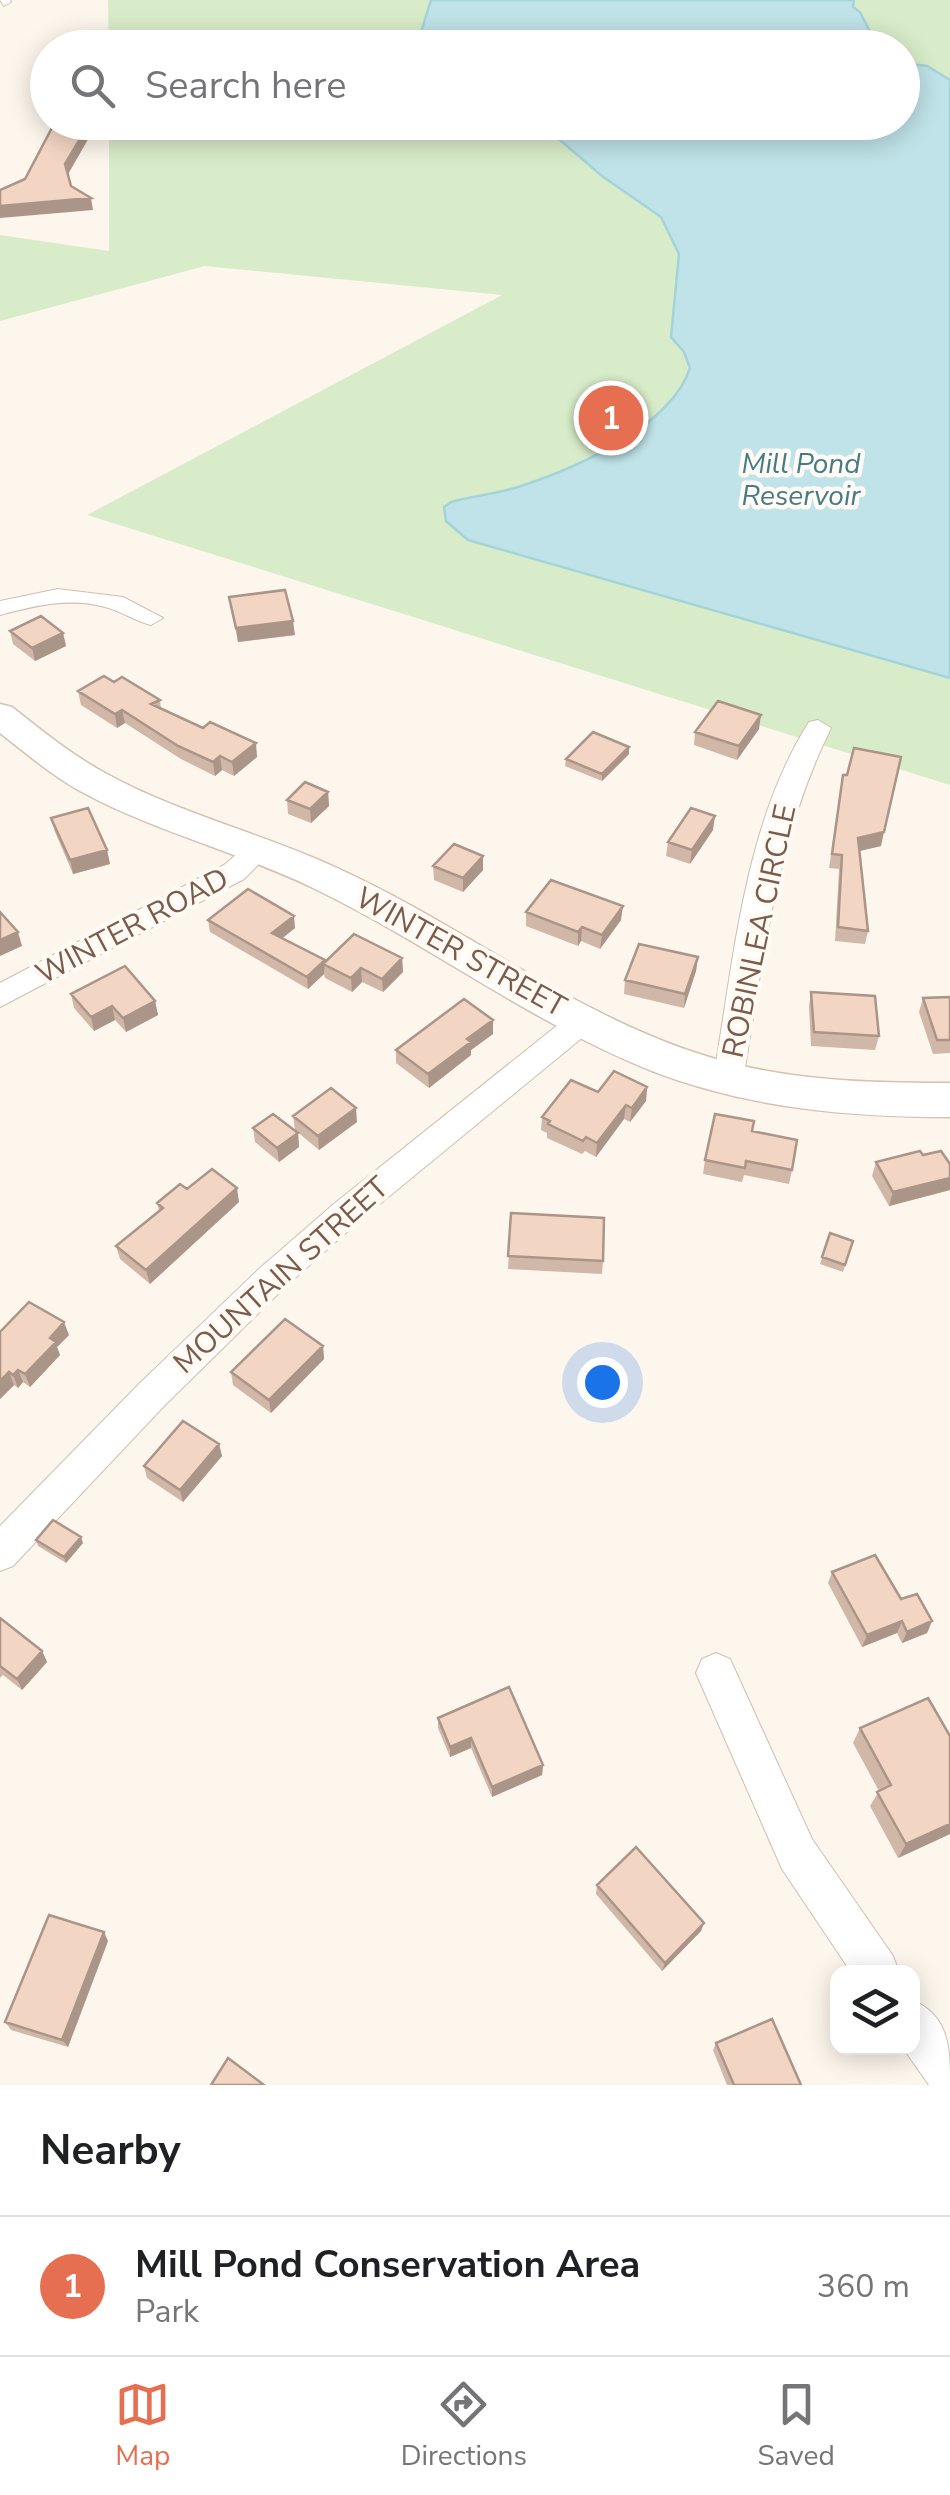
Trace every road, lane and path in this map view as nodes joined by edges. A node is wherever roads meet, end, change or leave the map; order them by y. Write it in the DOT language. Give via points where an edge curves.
graph roads {
  1 [pos="0,608"];
  2 [pos="150,618"];
  3 [pos="0,716"];
  4 [pos="818,728"];
  5 [pos="259,850"];
  6 [pos="0,996"];
  7 [pos="584,1020"];
  8 [pos="728,1080"];
  9 [pos="950,1100"];
  10 [pos="0,1553"];
  11 [pos="716,1672"];
  12 [pos="872,1965"];
  13 [pos="920,2033"];
  14 [pos="950,2074"];
  1 -- 2 [label="street" via="38,597 83,596"];
  3 -- 5 [label="street, WINTER STREET" via="102,788"];
  4 -- 8 [label="street, ROBINLEA CIRCLE" via="774,842"];
  5 -- 6 [label="street, WINTER ROAD" via="234,872"];
  5 -- 7 [label="street, WINTER STREET" via="360,895"];
  7 -- 8 [label="street, WINTER STREET"];
  7 -- 10 [label="street, MOUNTAIN STREET" via="248,1300"];
  8 -- 9 [label="street, WINTER STREET" via="830,1096"];
  11 -- 12 [label="street" via="797,1854"];
  13 -- 14 [label="street"];
}
